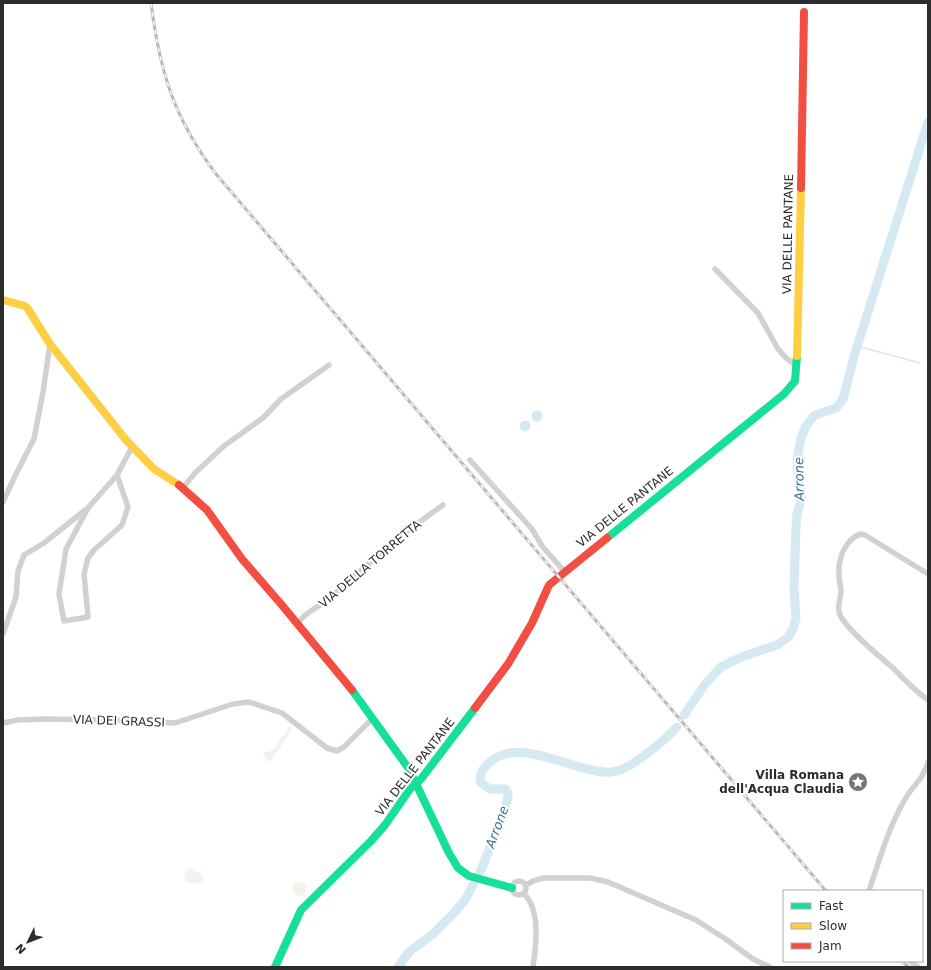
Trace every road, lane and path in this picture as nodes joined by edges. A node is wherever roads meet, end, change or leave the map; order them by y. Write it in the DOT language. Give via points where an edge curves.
graph roads {
  1 [pos="804,12"];
  2 [pos="715,268"];
  3 [pos="3,300"];
  4 [pos="50,344"];
  5 [pos="330,364"];
  6 [pos="797,366"];
  7 [pos="132,447"];
  8 [pos="470,460"];
  9 [pos="117,475"];
  10 [pos="184,488"];
  11 [pos="3,502"];
  12 [pos="443,505"];
  13 [pos="88,508"];
  14 [pos="564,571"];
  15 [pos="928,574"];
  16 [pos="298,624"];
  17 [pos="3,634"];
  18 [pos="928,700"];
  19 [pos="373,718"];
  20 [pos="3,723"];
  21 [pos="928,762"];
  22 [pos="416,784"];
  23 [pos="526,885"];
  24 [pos="512,888"];
  25 [pos="869,890"];
  26 [pos="524,894"];
  27 [pos="275,967"];
  28 [pos="533,967"];
  29 [pos="770,967"];
  1 -- 6 [label="street, VIA DELLE PANTANE"];
  2 -- 6 [label="street" via="758,313 778,349"];
  3 -- 4 [label="street" via="25,306"];
  4 -- 7 [label="street"];
  4 -- 11 [label="street" via="34,439"];
  5 -- 10 [label="street" via="281,399 264,417 224,446 195,473"];
  6 -- 14 [label="street, VIA DELLE PANTANE" via="796,381 784,394"];
  7 -- 9 [label="street"];
  7 -- 10 [label="street" via="154,469"];
  8 -- 14 [label="street" via="532,530"];
  9 -- 13 [label="street"];
  9 -- 13 [label="street" via="128,507 122,525 88,558 84,574 88,617 64,621 59,594 66,549"];
  10 -- 16 [label="street" via="207,510 242,559"];
  12 -- 16 [label="street, VIA DELLA TORRETTA" via="324,603 300,618"];
  13 -- 17 [label="street" via="44,543 24,555 18,571 16,597"];
  14 -- 22 [label="street, VIA DELLE PANTANE" via="547,588 532,623 508,664"];
  15 -- 18 [label="street" via="866,535 860,534 847,544 840,558 838,571 841,592 838,606 840,614 852,629"];
  16 -- 19 [label="street"];
  19 -- 20 [label="street, VIA DEI GRASSI" via="337,751 327,748 282,713 249,702 233,704 175,723 46,719"];
  19 -- 22 [label="street" via="409,769"];
  21 -- 25 [label="street" via="922,777 904,800 893,824"];
  22 -- 24 [label="street" via="453,860 462,872"];
  22 -- 27 [label="street, VIA DELLE PANTANE" via="385,825 301,910"];
  23 -- 24 [label="street" via="518,881"];
  23 -- 26 [label="street"];
  23 -- 29 [label="street" via="543,878 590,878 608,882 696,920 753,959"];
  24 -- 26 [label="street" via="515,894"];
  26 -- 28 [label="street" via="533,910 536,931"];
}
